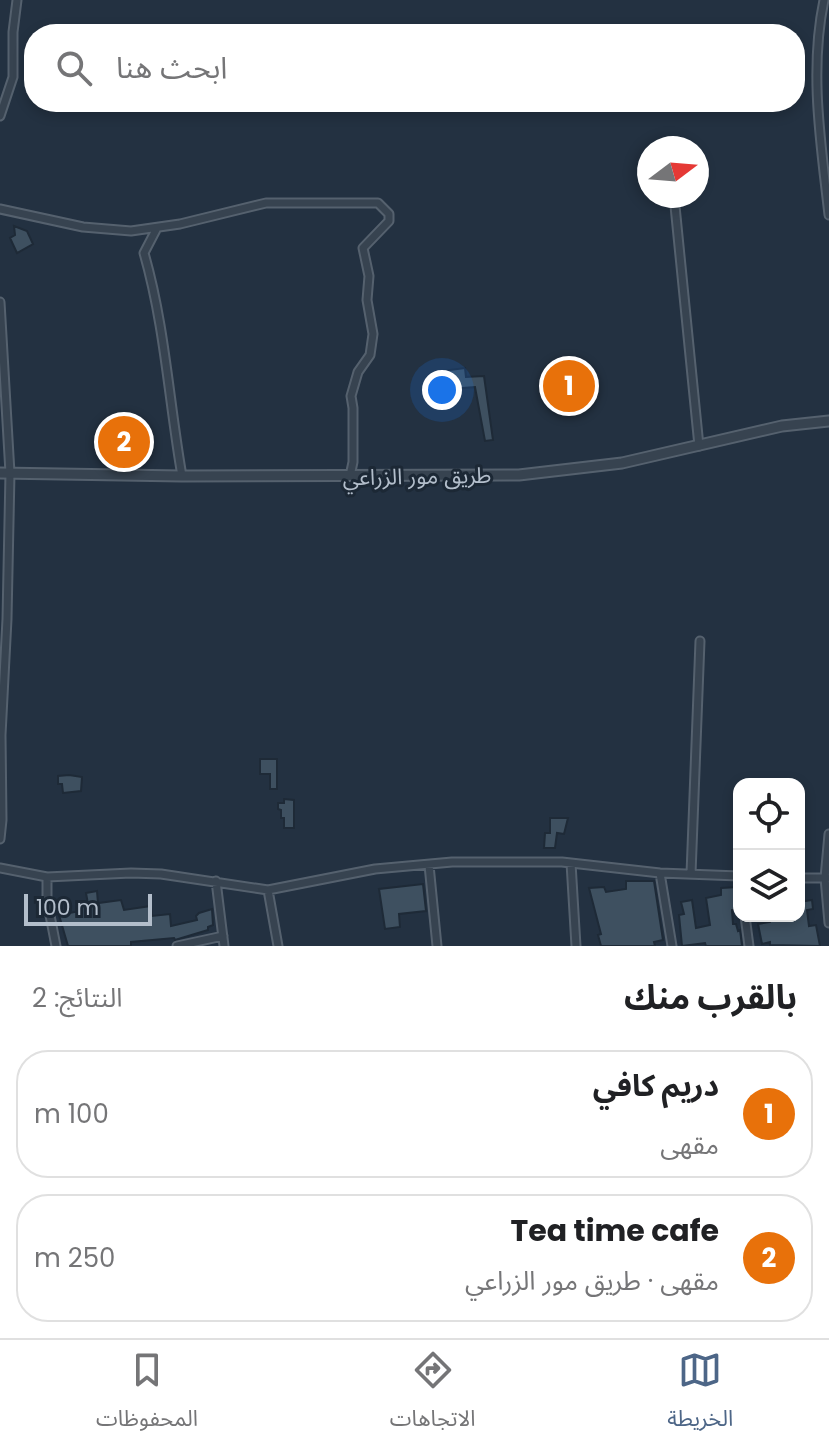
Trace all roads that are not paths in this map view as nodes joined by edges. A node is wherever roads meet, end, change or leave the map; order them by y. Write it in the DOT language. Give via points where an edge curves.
graph roads {
  1 [pos="17,0"];
  2 [pos="824,0"];
  3 [pos="0,116"];
  4 [pos="675,208"];
  5 [pos="0,209"];
  6 [pos="829,215"];
  7 [pos="157,228"];
  8 [pos="0,302"];
  9 [pos="829,421"];
  10 [pos="699,446"];
  11 [pos="5,473"];
  12 [pos="182,476"];
  13 [pos="350,476"];
  14 [pos="700,641"];
  15 [pos="829,834"];
  16 [pos="0,839"];
  17 [pos="571,863"];
  18 [pos="429,865"];
  19 [pos="0,868"];
  20 [pos="660,873"];
  21 [pos="691,874"];
  22 [pos="47,877"];
  23 [pos="733,877"];
  24 [pos="805,878"];
  25 [pos="827,878"];
  26 [pos="216,881"];
  27 [pos="268,890"];
  28 [pos="746,922"];
  29 [pos="829,923"];
  30 [pos="223,936"];
  31 [pos="437,945"];
  32 [pos="56,946"];
  33 [pos="177,946"];
  34 [pos="224,946"];
  35 [pos="278,946"];
  36 [pos="427,946"];
  37 [pos="576,946"];
  38 [pos="672,946"];
  39 [pos="749,946"];
  1 -- 3 [label="street" via="13,77"];
  2 -- 6 [label="street" via="817,92"];
  4 -- 10 [label="street"];
  5 -- 7 [label="street" via="103,229"];
  7 -- 12 [label="street" via="144,253"];
  7 -- 13 [label="street" via="266,203 378,203 389,214 389,221 363,248 373,334 370,355 351,396"];
  8 -- 11 [label="street"];
  9 -- 10 [label="street, طريق مور الزراعي"];
  10 -- 13 [label="street, طريق مور الزراعي" via="622,463 519,475"];
  11 -- 12 [label="street, طريق مور الزراعي"];
  11 -- 16 [label="street"];
  12 -- 13 [label="street, طريق مور الزراعي"];
  14 -- 21 [label="street"];
  15 -- 25 [label="street"];
  17 -- 18 [label="street"];
  17 -- 20 [label="street"];
  17 -- 37 [label="street"];
  18 -- 27 [label="street" via="375,869"];
  18 -- 31 [label="street"];
  19 -- 22 [label="street"];
  20 -- 21 [label="street"];
  20 -- 38 [label="street"];
  21 -- 23 [label="street"];
  22 -- 26 [label="street" via="131,873"];
  22 -- 32 [label="street"];
  24 -- 25 [label="street"];
  25 -- 29 [label="street"];
  26 -- 27 [label="street"];
  26 -- 30 [label="street"];
  27 -- 35 [label="street"];
  28 -- 39 [label="street"];
  30 -- 33 [label="street"];
  30 -- 34 [label="street"];
  31 -- 36 [label="street"];
}
